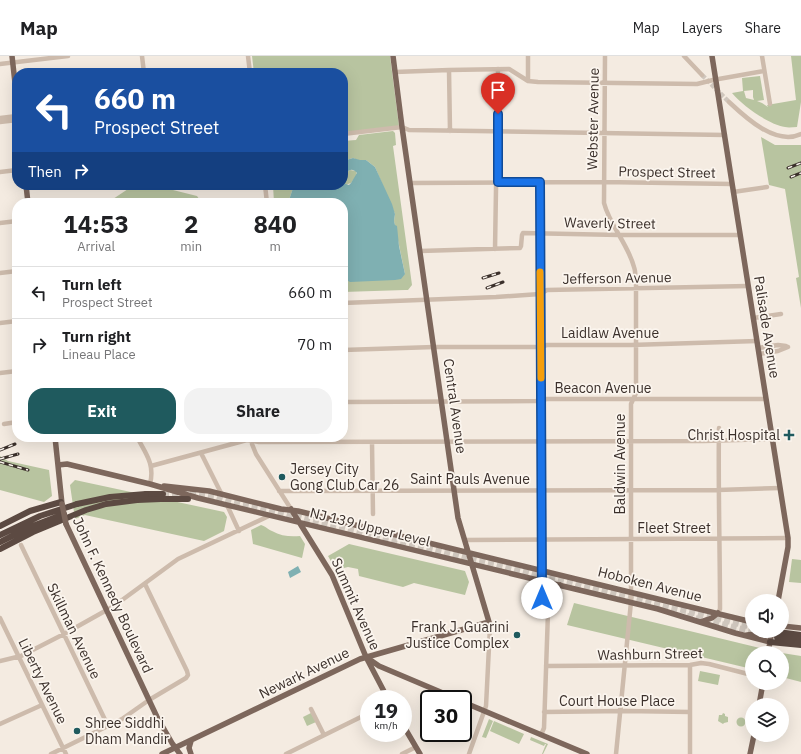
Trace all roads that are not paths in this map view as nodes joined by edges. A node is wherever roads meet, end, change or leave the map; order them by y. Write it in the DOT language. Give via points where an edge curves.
graph roads {
  1 [pos="12,56"];
  2 [pos="68,56"];
  3 [pos="142,56"];
  4 [pos="248,56"];
  5 [pos="393,56"];
  6 [pos="528,56"];
  7 [pos="605,56"];
  8 [pos="684,56"];
  9 [pos="712,56"];
  10 [pos="762,56"];
  11 [pos="13,63"];
  12 [pos="0,64"];
  13 [pos="14,68"];
  14 [pos="143,68"];
  15 [pos="249,68"];
  16 [pos="498,69"];
  17 [pos="449,70"];
  18 [pos="764,71"];
  19 [pos="395,72"];
  20 [pos="702,75"];
  21 [pos="716,79"];
  22 [pos="528,81"];
  23 [pos="604,83"];
  24 [pos="729,102"];
  25 [pos="770,104"];
  26 [pos="12,117"];
  27 [pos="0,118"];
  28 [pos="12,121"];
  29 [pos="0,122"];
  30 [pos="402,127"];
  31 [pos="450,131"];
  32 [pos="498,131"];
  33 [pos="604,132"];
  34 [pos="348,133"];
  35 [pos="801,134"];
  36 [pos="724,135"];
  37 [pos="12,171"];
  38 [pos="0,172"];
  39 [pos="498,182"];
  40 [pos="540,182"];
  41 [pos="603,182"];
  42 [pos="410,183"];
  43 [pos="732,184"];
  44 [pos="767,187"];
  45 [pos="733,192"];
  46 [pos="12,221"];
  47 [pos="0,223"];
  48 [pos="540,233"];
  49 [pos="619,235"];
  50 [pos="740,235"];
  51 [pos="496,249"];
  52 [pos="420,251"];
  53 [pos="12,272"];
  54 [pos="0,273"];
  55 [pos="748,286"];
  56 [pos="635,289"];
  57 [pos="540,294"];
  58 [pos="428,300"];
  59 [pos="348,303"];
  60 [pos="781,314"];
  61 [pos="753,318"];
  62 [pos="12,322"];
  63 [pos="0,323"];
  64 [pos="757,341"];
  65 [pos="636,345"];
  66 [pos="434,347"];
  67 [pos="540,347"];
  68 [pos="348,350"];
  69 [pos="759,351"];
  70 [pos="12,372"];
  71 [pos="0,373"];
  72 [pos="633,398"];
  73 [pos="766,399"];
  74 [pos="542,400"];
  75 [pos="442,401"];
  76 [pos="348,402"];
  77 [pos="12,423"];
  78 [pos="4,424"];
  79 [pos="719,428"];
  80 [pos="772,439"];
  81 [pos="631,440"];
  82 [pos="719,440"];
  83 [pos="448,441"];
  84 [pos="542,441"];
  85 [pos="55,442"];
  86 [pos="139,442"];
  87 [pos="240,442"];
  88 [pos="253,442"];
  89 [pos="259,442"];
  90 [pos="348,442"];
  91 [pos="348,442"];
  92 [pos="372,442"];
  93 [pos="201,453"];
  94 [pos="58,465"];
  95 [pos="151,466"];
  96 [pos="150,484"];
  97 [pos="780,488"];
  98 [pos="373,490"];
  99 [pos="454,490"];
  100 [pos="542,490"];
  101 [pos="631,490"];
  102 [pos="718,490"];
  103 [pos="279,491"];
  104 [pos="221,493"];
  105 [pos="162,496"];
  106 [pos="188,500"];
  107 [pos="61,503"];
  108 [pos="227,505"];
  109 [pos="88,508"];
  110 [pos="291,510"];
  111 [pos="373,514"];
  112 [pos="271,515"];
  113 [pos="300,523"];
  114 [pos="0,526"];
  115 [pos="239,531"];
  116 [pos="1,534"];
  117 [pos="788,538"];
  118 [pos="542,539"];
  119 [pos="720,539"];
  120 [pos="465,540"];
  121 [pos="632,540"];
  122 [pos="0,542"];
  123 [pos="21,545"];
  124 [pos="0,549"];
  125 [pos="469,552"];
  126 [pos="472,564"];
  127 [pos="542,571"];
  128 [pos="542,581"];
  129 [pos="145,584"];
  130 [pos="560,585"];
  131 [pos="585,592"];
  132 [pos="632,592"];
  133 [pos="779,594"];
  134 [pos="544,602"];
  135 [pos="631,602"];
  136 [pos="107,610"];
  137 [pos="718,613"];
  138 [pos="0,618"];
  139 [pos="745,620"];
  140 [pos="490,622"];
  141 [pos="700,622"];
  142 [pos="789,627"];
  143 [pos="801,628"];
  144 [pos="64,634"];
  145 [pos="735,634"];
  146 [pos="789,634"];
  147 [pos="801,634"];
  148 [pos="745,635"];
  149 [pos="789,637"];
  150 [pos="773,638"];
  151 [pos="801,640"];
  152 [pos="770,642"];
  153 [pos="801,645"];
  154 [pos="769,646"];
  155 [pos="18,657"];
  156 [pos="366,657"];
  157 [pos="0,661"];
  158 [pos="690,665"];
  159 [pos="546,666"];
  160 [pos="624,666"];
  161 [pos="745,673"];
  162 [pos="383,690"];
  163 [pos="436,690"];
  164 [pos="149,700"];
  165 [pos="42,704"];
  166 [pos="472,706"];
  167 [pos="312,709"];
  168 [pos="485,711"];
  169 [pos="620,711"];
  170 [pos="544,712"];
  171 [pos="690,712"];
  172 [pos="360,717"];
  173 [pos="0,724"];
  174 [pos="108,726"];
  175 [pos="324,735"];
  176 [pos="541,735"];
  177 [pos="412,740"];
  178 [pos="191,741"];
  179 [pos="753,742"];
  180 [pos="416,747"];
  181 [pos="63,748"];
  182 [pos="176,748"];
  183 [pos="51,754"];
  184 [pos="66,754"];
  185 [pos="162,754"];
  186 [pos="180,754"];
  187 [pos="191,754"];
  188 [pos="286,754"];
  189 [pos="402,754"];
  190 [pos="420,754"];
  191 [pos="469,754"];
  192 [pos="587,754"];
  193 [pos="616,754"];
  194 [pos="690,754"];
  195 [pos="750,754"];
  1 -- 11 [label="main road"];
  2 -- 11 [label="street"];
  3 -- 14 [label="street"];
  4 -- 15 [label="street"];
  5 -- 19 [label="main road, Central Avenue"];
  6 -- 22 [label="street"];
  7 -- 23 [label="street, Webster Avenue"];
  8 -- 20 [label="street"];
  9 -- 21 [label="main road, Palisade Avenue"];
  10 -- 18 [label="street"];
  11 -- 12 [label="street"];
  11 -- 13 [label="main road"];
  16 -- 17 [label="street"];
  16 -- 22 [label="street" via="508,69"];
  16 -- 32 [label="street"];
  17 -- 19 [label="street"];
  17 -- 31 [label="street"];
  18 -- 21 [label="street"];
  18 -- 25 [label="street"];
  19 -- 30 [label="main road, Central Avenue"];
  21 -- 23 [label="street" via="697,84"];
  21 -- 36 [label="main road, Palisade Avenue"];
  22 -- 23 [label="street"];
  23 -- 33 [label="street, Webster Avenue"];
  24 -- 35 [label="street" via="769,132 786,137"];
  26 -- 27 [label="street"];
  28 -- 29 [label="street"];
  30 -- 31 [label="street" via="409,130"];
  30 -- 34 [label="street"];
  30 -- 42 [label="main road, Central Avenue"];
  31 -- 32 [label="street"];
  32 -- 33 [label="street"];
  32 -- 39 [label="street"];
  33 -- 36 [label="street"];
  33 -- 41 [label="street, Webster Avenue"];
  36 -- 43 [label="main road, Palisade Avenue"];
  37 -- 38 [label="street"];
  39 -- 40 [label="street, Prospect Street"];
  39 -- 42 [label="street, Prospect Street"];
  39 -- 51 [label="street"];
  40 -- 41 [label="street, Prospect Street"];
  40 -- 48 [label="street"];
  41 -- 43 [label="street, Prospect Street"];
  41 -- 49 [label="street, Baldwin Avenue" via="606,214"];
  42 -- 52 [label="main road, Central Avenue"];
  43 -- 45 [label="main road, Palisade Avenue"];
  44 -- 45 [label="street, Prospect Street"];
  45 -- 50 [label="main road, Palisade Avenue"];
  46 -- 47 [label="street"];
  48 -- 49 [label="street, Waverly Street"];
  48 -- 51 [label="street, Waverly Street" via="523,233 520,248"];
  48 -- 57 [label="street"];
  49 -- 50 [label="street, Waverly Street"];
  49 -- 56 [label="street, Baldwin Avenue" via="635,269"];
  50 -- 55 [label="main road, Palisade Avenue"];
  51 -- 52 [label="street, Waverly Street"];
  52 -- 58 [label="main road, Central Avenue"];
  53 -- 54 [label="street"];
  55 -- 56 [label="street, Jefferson Avenue"];
  55 -- 61 [label="main road, Palisade Avenue"];
  56 -- 57 [label="street, Jefferson Avenue" via="547,290"];
  56 -- 65 [label="street, Baldwin Avenue"];
  57 -- 58 [label="street, Jefferson Avenue"];
  57 -- 67 [label="street"];
  58 -- 59 [label="street, Jefferson Avenue"];
  58 -- 66 [label="main road, Central Avenue"];
  60 -- 61 [label="street"];
  61 -- 64 [label="main road, Palisade Avenue"];
  62 -- 63 [label="street"];
  64 -- 65 [label="street, Laidlaw Avenue"];
  64 -- 69 [label="main road, Palisade Avenue"];
  65 -- 67 [label="street, Laidlaw Avenue"];
  65 -- 72 [label="street, Baldwin Avenue" via="636,393"];
  66 -- 67 [label="street, Laidlaw Avenue"];
  66 -- 68 [label="street, Laidlaw Avenue"];
  66 -- 75 [label="main road, Central Avenue"];
  67 -- 74 [label="street"];
  69 -- 69 [label="street" via="778,351 788,346 778,346"];
  69 -- 73 [label="main road, Palisade Avenue"];
  70 -- 71 [label="street"];
  72 -- 73 [label="street, Beacon Avenue"];
  72 -- 74 [label="street, Beacon Avenue"];
  72 -- 81 [label="street, Baldwin Avenue"];
  73 -- 80 [label="main road, Palisade Avenue"];
  74 -- 75 [label="street, Beacon Avenue"];
  74 -- 84 [label="street"];
  75 -- 76 [label="street, Beacon Avenue"];
  75 -- 83 [label="main road, Central Avenue"];
  77 -- 78 [label="street"];
  79 -- 82 [label="street"];
  80 -- 82 [label="street"];
  80 -- 97 [label="main road, Palisade Avenue"];
  81 -- 82 [label="street"];
  81 -- 84 [label="street"];
  81 -- 101 [label="street, Baldwin Avenue"];
  82 -- 102 [label="street"];
  83 -- 84 [label="street"];
  83 -- 92 [label="street"];
  83 -- 99 [label="main road, Central Avenue"];
  84 -- 100 [label="street"];
  85 -- 94 [label="main road, John F. Kennedy Boulevard"];
  86 -- 95 [label="street"];
  87 -- 93 [label="street"];
  88 -- 103 [label="street, Summit Avenue" via="256,454"];
  89 -- 90 [label="street"];
  91 -- 92 [label="street"];
  92 -- 98 [label="street"];
  93 -- 95 [label="street"];
  93 -- 104 [label="street"];
  94 -- 96 [label="main road, NJ 139 Upper Level" via="67,464"];
  94 -- 107 [label="main road, John F. Kennedy Boulevard"];
  95 -- 96 [label="street"];
  96 -- 104 [label="main road, NJ 139 Upper Level"];
  96 -- 108 [label="main road, NJ 139 Upper Level"];
  97 -- 102 [label="street, Saint Pauls Avenue"];
  97 -- 117 [label="main road, Palisade Avenue"];
  98 -- 99 [label="street, Saint Pauls Avenue"];
  98 -- 103 [label="street, Saint Pauls Avenue"];
  98 -- 111 [label="street"];
  99 -- 100 [label="street, Saint Pauls Avenue"];
  99 -- 120 [label="main road, Central Avenue" via="458,518"];
  100 -- 101 [label="street, Saint Pauls Avenue"];
  100 -- 118 [label="street"];
  101 -- 102 [label="street, Saint Pauls Avenue"];
  101 -- 121 [label="street, Baldwin Avenue"];
  102 -- 119 [label="street"];
  103 -- 110 [label="street, Summit Avenue"];
  104 -- 110 [label="main road, NJ 139 Upper Level"];
  105 -- 106 [label="highway"];
  105 -- 109 [label="highway, bridge" via="108,502"];
  105 -- 116 [label="highway, bridge" via="146,494 110,497 76,504 40,516"];
  107 -- 114 [label="highway" via="30,511"];
  107 -- 136 [label="main road, John F. Kennedy Boulevard, bridge" via="66,524"];
  108 -- 112 [label="main road, NJ 139 Upper Level"];
  108 -- 115 [label="street"];
  109 -- 122 [label="highway" via="30,527"];
  109 -- 124 [label="highway"];
  110 -- 113 [label="main road, Summit Avenue"];
  110 -- 125 [label="main road, NJ 139 Upper Level"];
  112 -- 113 [label="main road, NJ 139 Upper Level"];
  112 -- 115 [label="street"];
  113 -- 126 [label="main road, NJ 139 Upper Level"];
  113 -- 156 [label="main road, Summit Avenue" via="332,575"];
  115 -- 129 [label="street" via="182,557"];
  117 -- 119 [label="street, Fleet Street"];
  117 -- 133 [label="main road, Palisade Avenue"];
  118 -- 120 [label="street, Fleet Street"];
  118 -- 121 [label="street, Fleet Street"];
  118 -- 127 [label="street"];
  119 -- 121 [label="street, Fleet Street"];
  119 -- 137 [label="street"];
  120 -- 125 [label="main road, Central Avenue"];
  121 -- 132 [label="street, Baldwin Avenue"];
  123 -- 144 [label="street, Skillman Avenue"];
  125 -- 126 [label="main road, Central Avenue"];
  125 -- 127 [label="main road, NJ 139 Upper Level"];
  126 -- 128 [label="main road, NJ 139 Upper Level"];
  126 -- 140 [label="main road, Central Avenue"];
  127 -- 128 [label="street"];
  127 -- 132 [label="main road, Hoboken Avenue"];
  128 -- 130 [label="main road, NJ 139 Upper Level"];
  128 -- 134 [label="street"];
  129 -- 136 [label="street"];
  129 -- 164 [label="street" via="188,675"];
  130 -- 131 [label="main road, NJ 139 Upper Level"];
  130 -- 134 [label="main road" via="551,590"];
  131 -- 135 [label="main road, Hoboken Avenue"];
  132 -- 135 [label="street, Baldwin Avenue"];
  132 -- 137 [label="main road, Hoboken Avenue"];
  134 -- 159 [label="street" via="548,612"];
  135 -- 141 [label="main road, Hoboken Avenue"];
  135 -- 160 [label="street, Baldwin Avenue"];
  136 -- 144 [label="street"];
  136 -- 164 [label="main road, John F. Kennedy Boulevard"];
  137 -- 139 [label="main road, Hoboken Avenue"];
  137 -- 141 [label="main road"];
  138 -- 155 [label="street, Liberty Avenue"];
  140 -- 156 [label="main road"];
  140 -- 168 [label="street, Central Avenue"];
  141 -- 145 [label="main road, Hoboken Avenue"];
  142 -- 143 [label="main road"];
  144 -- 155 [label="street"];
  144 -- 174 [label="street, Skillman Avenue"];
  145 -- 148 [label="main road"];
  145 -- 152 [label="main road, Hoboken Avenue"];
  146 -- 147 [label="highway"];
  149 -- 151 [label="highway"];
  150 -- 152 [label="main road"];
  152 -- 153 [label="highway"];
  152 -- 154 [label="main road"];
  155 -- 157 [label="street"];
  155 -- 165 [label="street, Liberty Avenue"];
  156 -- 162 [label="main road, Summit Avenue"];
  156 -- 163 [label="main road, Newark Avenue" via="379,666"];
  156 -- 178 [label="main road, Newark Avenue"];
  158 -- 160 [label="street, Washburn Street"];
  158 -- 161 [label="street, Washburn Street" via="709,664"];
  158 -- 171 [label="street"];
  159 -- 160 [label="street, Washburn Street"];
  159 -- 170 [label="street"];
  160 -- 169 [label="street, Baldwin Avenue"];
  164 -- 174 [label="street"];
  164 -- 182 [label="main road, John F. Kennedy Boulevard"];
  165 -- 173 [label="street"];
  165 -- 181 [label="street, Liberty Avenue"];
  166 -- 168 [label="main road"];
  167 -- 175 [label="street"];
  168 -- 176 [label="main road"];
  168 -- 191 [label="street, Central Avenue"];
  169 -- 170 [label="street, Court House Place"];
  169 -- 171 [label="street, Court House Place"];
  169 -- 193 [label="street, Baldwin Avenue"];
  170 -- 176 [label="street" via="544,728"];
  171 -- 194 [label="street"];
  172 -- 175 [label="street"];
  174 -- 181 [label="street"];
  175 -- 188 [label="street"];
  176 -- 192 [label="main road"];
  177 -- 180 [label="main road"];
  178 -- 182 [label="main road, Newark Avenue"];
  178 -- 187 [label="main road"];
  179 -- 195 [label="main road"];
  180 -- 189 [label="street"];
  180 -- 190 [label="main road"];
  181 -- 183 [label="street"];
  181 -- 184 [label="street, Liberty Avenue"];
  182 -- 185 [label="main road, Newark Avenue"];
  182 -- 186 [label="main road, John F. Kennedy Boulevard"];
}
